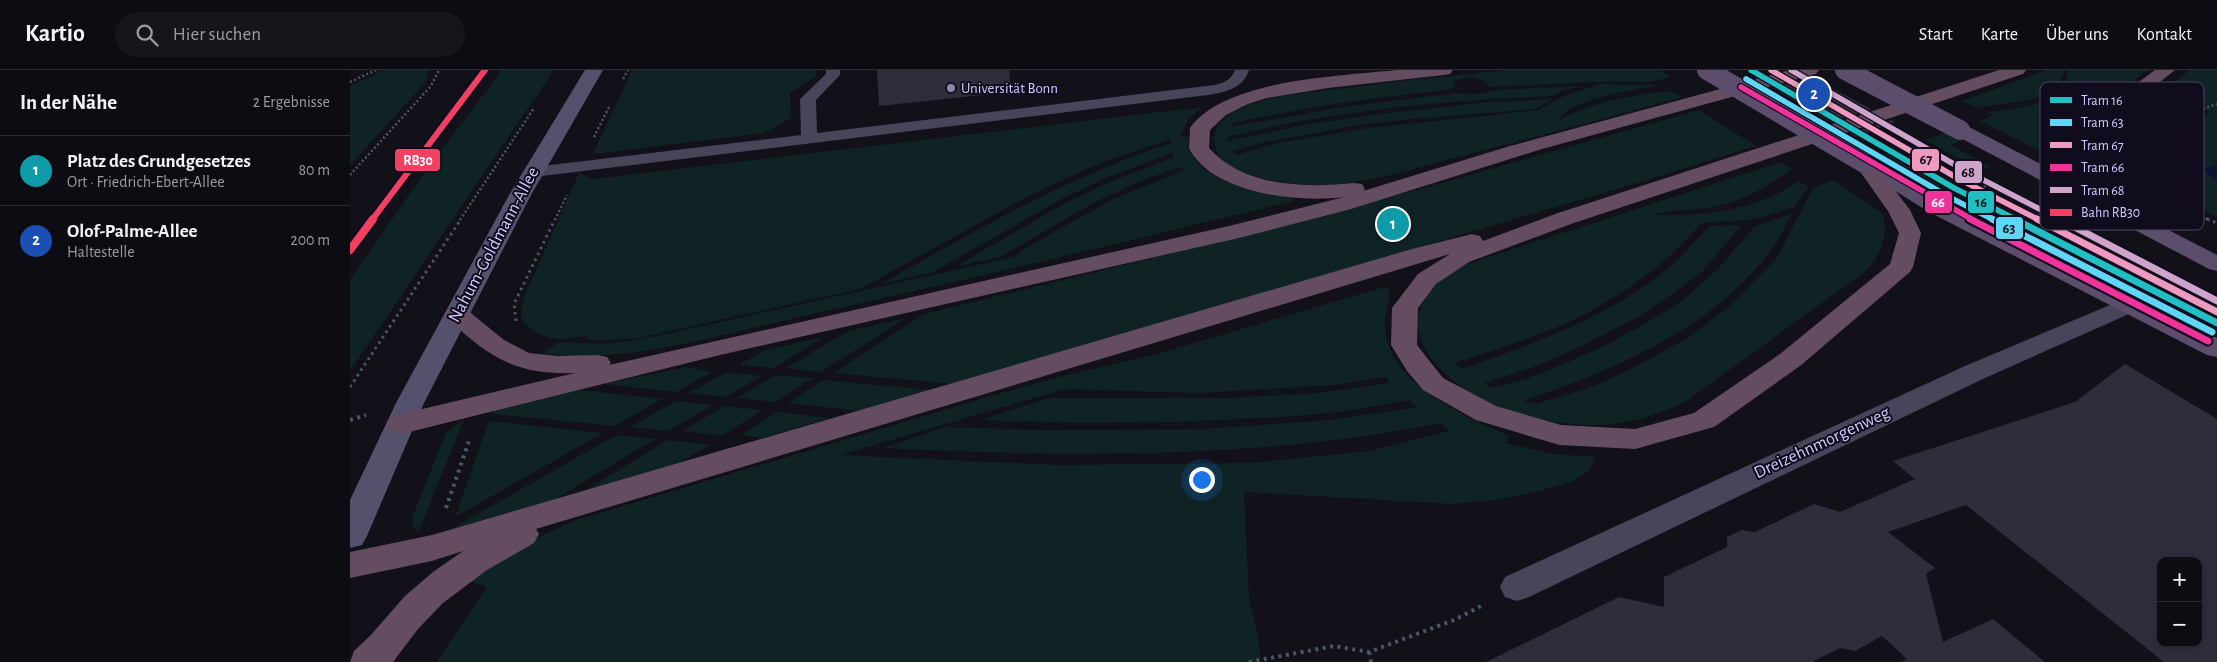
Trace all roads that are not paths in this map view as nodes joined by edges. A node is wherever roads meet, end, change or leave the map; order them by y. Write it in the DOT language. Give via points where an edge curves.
graph roads {
  1 [pos="594,70"];
  2 [pos="833,70"];
  3 [pos="1242,70"];
  4 [pos="1444,70"];
  5 [pos="1707,70"];
  6 [pos="1810,70"];
  7 [pos="1845,70"];
  8 [pos="2017,70"];
  9 [pos="2166,70"];
  10 [pos="2150,82"];
  11 [pos="809,138"];
  12 [pos="1534,146"];
  13 [pos="1864,163"];
  14 [pos="534,172"];
  15 [pos="2040,172"];
  16 [pos="1563,219"];
  17 [pos="2151,230"];
  18 [pos="2217,264"];
  19 [pos="2129,305"];
  20 [pos="457,314"];
  21 [pos="720,347"];
  22 [pos="2217,349"];
  23 [pos="406,414"];
  24 [pos="585,503"];
  25 [pos="350,536"];
  26 [pos="350,565"];
  27 [pos="1517,587"];
  28 [pos="367,662"];
  1 -- 14 [label="main road, Nahum-Goldmann-Allee"];
  2 -- 11 [label="lane" via="833,74 808,99"];
  3 -- 11 [label="lane" via="1238,80 1226,87 1202,91"];
  4 -- 12 [label="highway" via="1297,88 1240,100 1219,111 1200,128 1199,149 1217,167 1257,185 1308,191 1347,190 1385,184"];
  5 -- 13 [label="main road, bridge"];
  6 -- 12 [label="highway"];
  7 -- 15 [label="main road, bridge"];
  8 -- 16 [label="highway"];
  9 -- 10 [label="highway"];
  11 -- 14 [label="lane"];
  12 -- 21 [label="highway" via="1351,202 1231,233"];
  13 -- 16 [label="highway" via="1899,210 1910,233 1901,268 1790,360 1704,420 1634,439 1560,435 1486,413 1433,384 1404,345 1405,308 1427,279 1461,257"];
  13 -- 19 [label="main road" via="1937,207"];
  14 -- 20 [label="main road, Nahum-Goldmann-Allee"];
  16 -- 24 [label="highway" via="1420,254"];
  17 -- 18 [label="main road"];
  19 -- 22 [label="main road"];
  19 -- 27 [label="street, Dreizehnmorgenweg" via="1975,372"];
  20 -- 21 [label="highway" via="486,340 520,359 572,367"];
  20 -- 23 [label="main road, Nahum-Goldmann-Allee"];
  21 -- 23 [label="highway" via="482,404"];
  23 -- 25 [label="main road, Nahum-Goldmann-Allee"];
  24 -- 26 [label="highway" via="432,548"];
  24 -- 28 [label="highway" via="474,561 442,585 406,619 381,652"];
}
